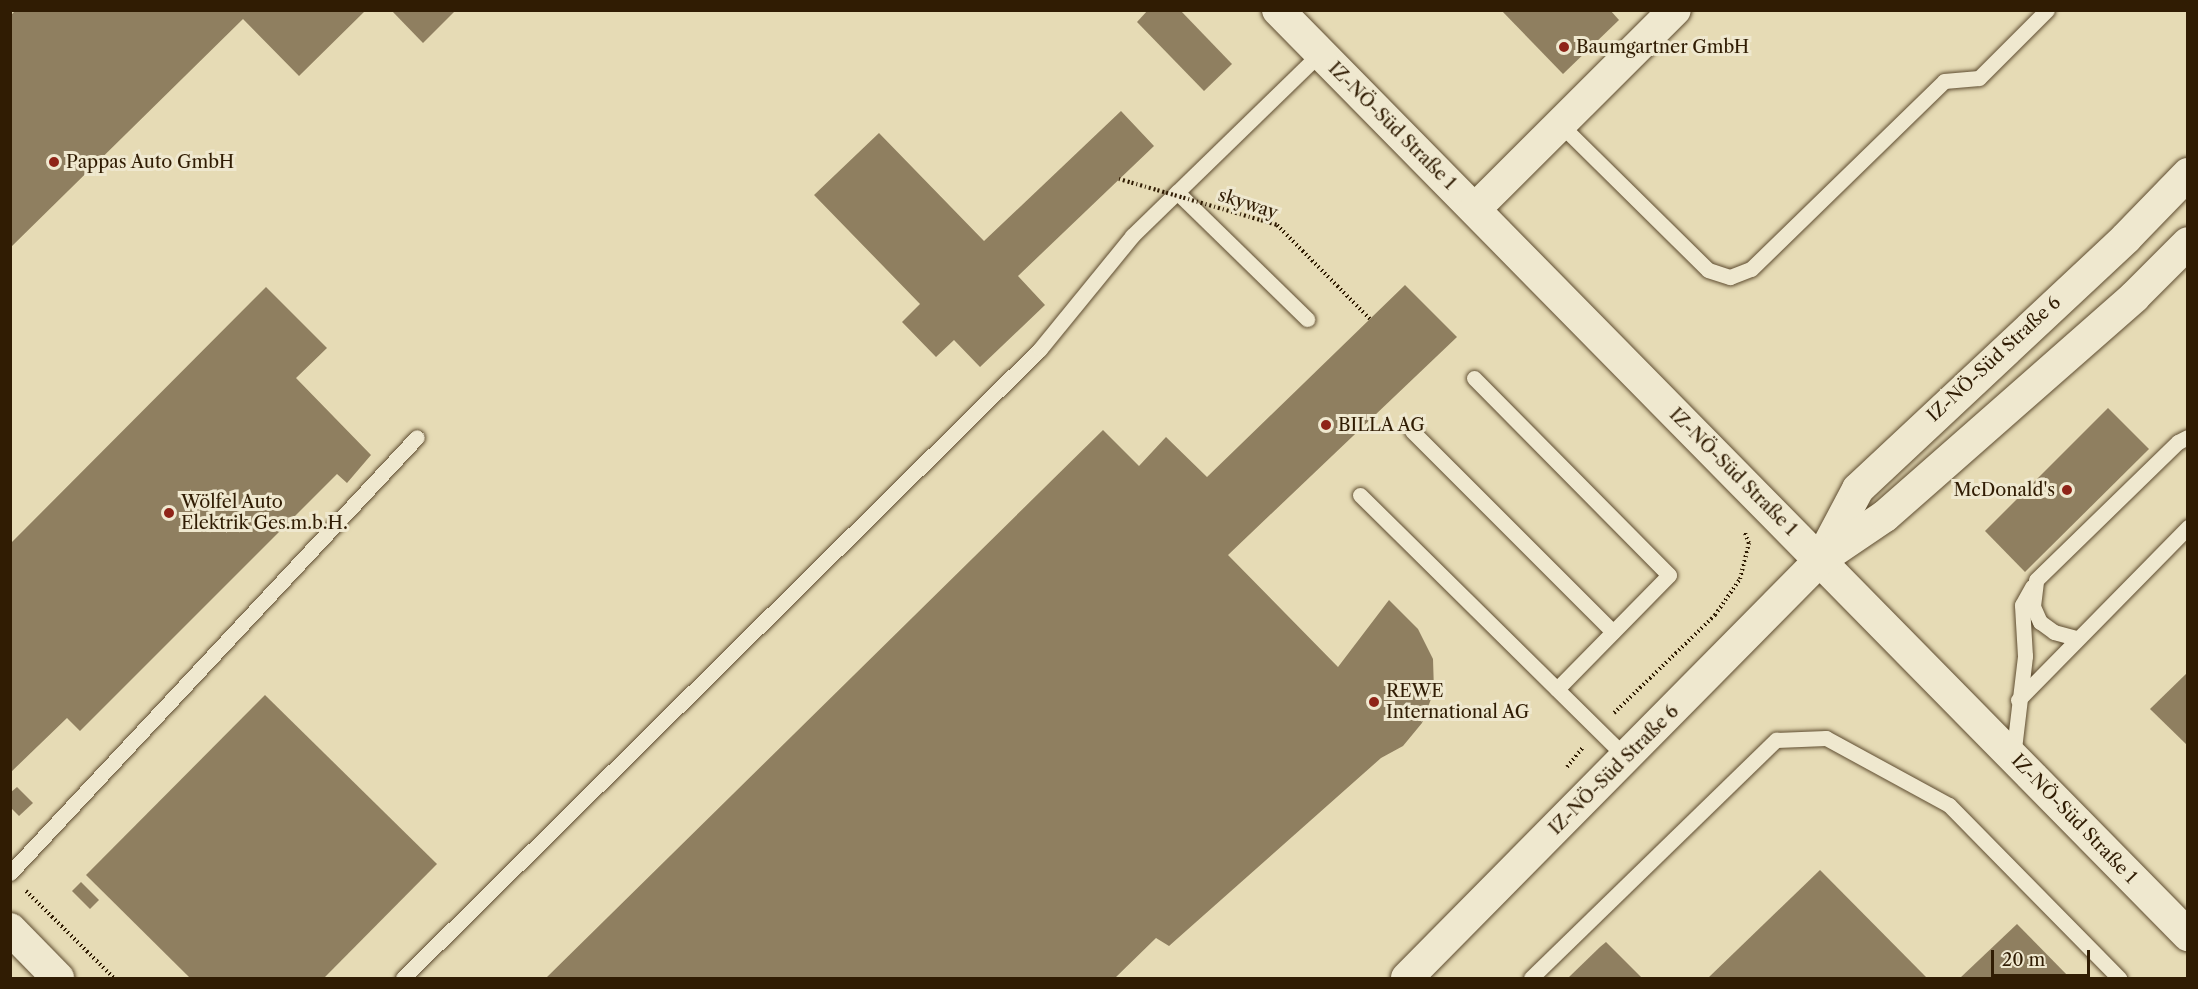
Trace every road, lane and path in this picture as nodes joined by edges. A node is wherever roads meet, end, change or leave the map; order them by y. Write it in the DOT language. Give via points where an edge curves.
graph roads {
  1 [pos="1278,10"];
  2 [pos="1675,10"];
  3 [pos="2047,10"];
  4 [pos="1319,54"];
  5 [pos="1561,125"];
  6 [pos="2187,174"];
  7 [pos="1119,179"];
  8 [pos="1178,192"];
  9 [pos="1475,209"];
  10 [pos="2187,243"];
  11 [pos="1307,319"];
  12 [pos="1370,319"];
  13 [pos="1474,378"];
  14 [pos="1412,431"];
  15 [pos="417,437"];
  16 [pos="2187,437"];
  17 [pos="1360,495"];
  18 [pos="2187,527"];
  19 [pos="1821,560"];
  20 [pos="2036,580"];
  21 [pos="1613,632"];
  22 [pos="2076,638"];
  23 [pos="1557,689"];
  24 [pos="2018,700"];
  25 [pos="2013,757"];
  26 [pos="1627,758"];
  27 [pos="14,879"];
  28 [pos="10,929"];
  29 [pos="2187,935"];
  30 [pos="57,978"];
  31 [pos="114,978"];
  32 [pos="402,978"];
  33 [pos="1407,978"];
  34 [pos="1531,978"];
  35 [pos="2119,978"];
  1 -- 4 [label="street, IZ-NÖ-Süd Straße 1"];
  2 -- 5 [label="street"];
  3 -- 5 [label="lane" via="1979,78 1944,81 1751,269 1730,277 1708,270"];
  4 -- 8 [label="lane"];
  4 -- 9 [label="street, IZ-NÖ-Süd Straße 1"];
  5 -- 9 [label="street"];
  6 -- 19 [label="street, IZ-NÖ-Süd Straße 6" via="2126,238 1858,489"];
  7 -- 12 [label="path, skyway, bridge" via="1277,225"];
  8 -- 11 [label="lane"];
  8 -- 32 [label="lane" via="1132,236 1040,349"];
  9 -- 19 [label="street, IZ-NÖ-Süd Straße 1"];
  10 -- 19 [label="street, IZ-NÖ-Süd Straße 6" via="2134,297 1885,516"];
  13 -- 21 [label="lane" via="1669,575"];
  14 -- 21 [label="lane"];
  15 -- 27 [label="lane"];
  16 -- 20 [label="lane"];
  17 -- 23 [label="lane"];
  18 -- 22 [label="lane"];
  19 -- 25 [label="street, IZ-NÖ-Süd Straße 1"];
  19 -- 26 [label="street, IZ-NÖ-Süd Straße 6"];
  20 -- 22 [label="lane" via="2034,606 2040,622 2054,632"];
  20 -- 24 [label="lane" via="2022,605 2025,656"];
  21 -- 23 [label="lane"];
  22 -- 24 [label="lane"];
  23 -- 26 [label="lane"];
  24 -- 25 [label="lane"];
  25 -- 29 [label="street, IZ-NÖ-Süd Straße 1"];
  26 -- 33 [label="street, IZ-NÖ-Süd Straße 6"];
  27 -- 31 [label="path"];
  28 -- 30 [label="street"];
  34 -- 35 [label="lane" via="1776,740 1826,738 1949,805"];
}
